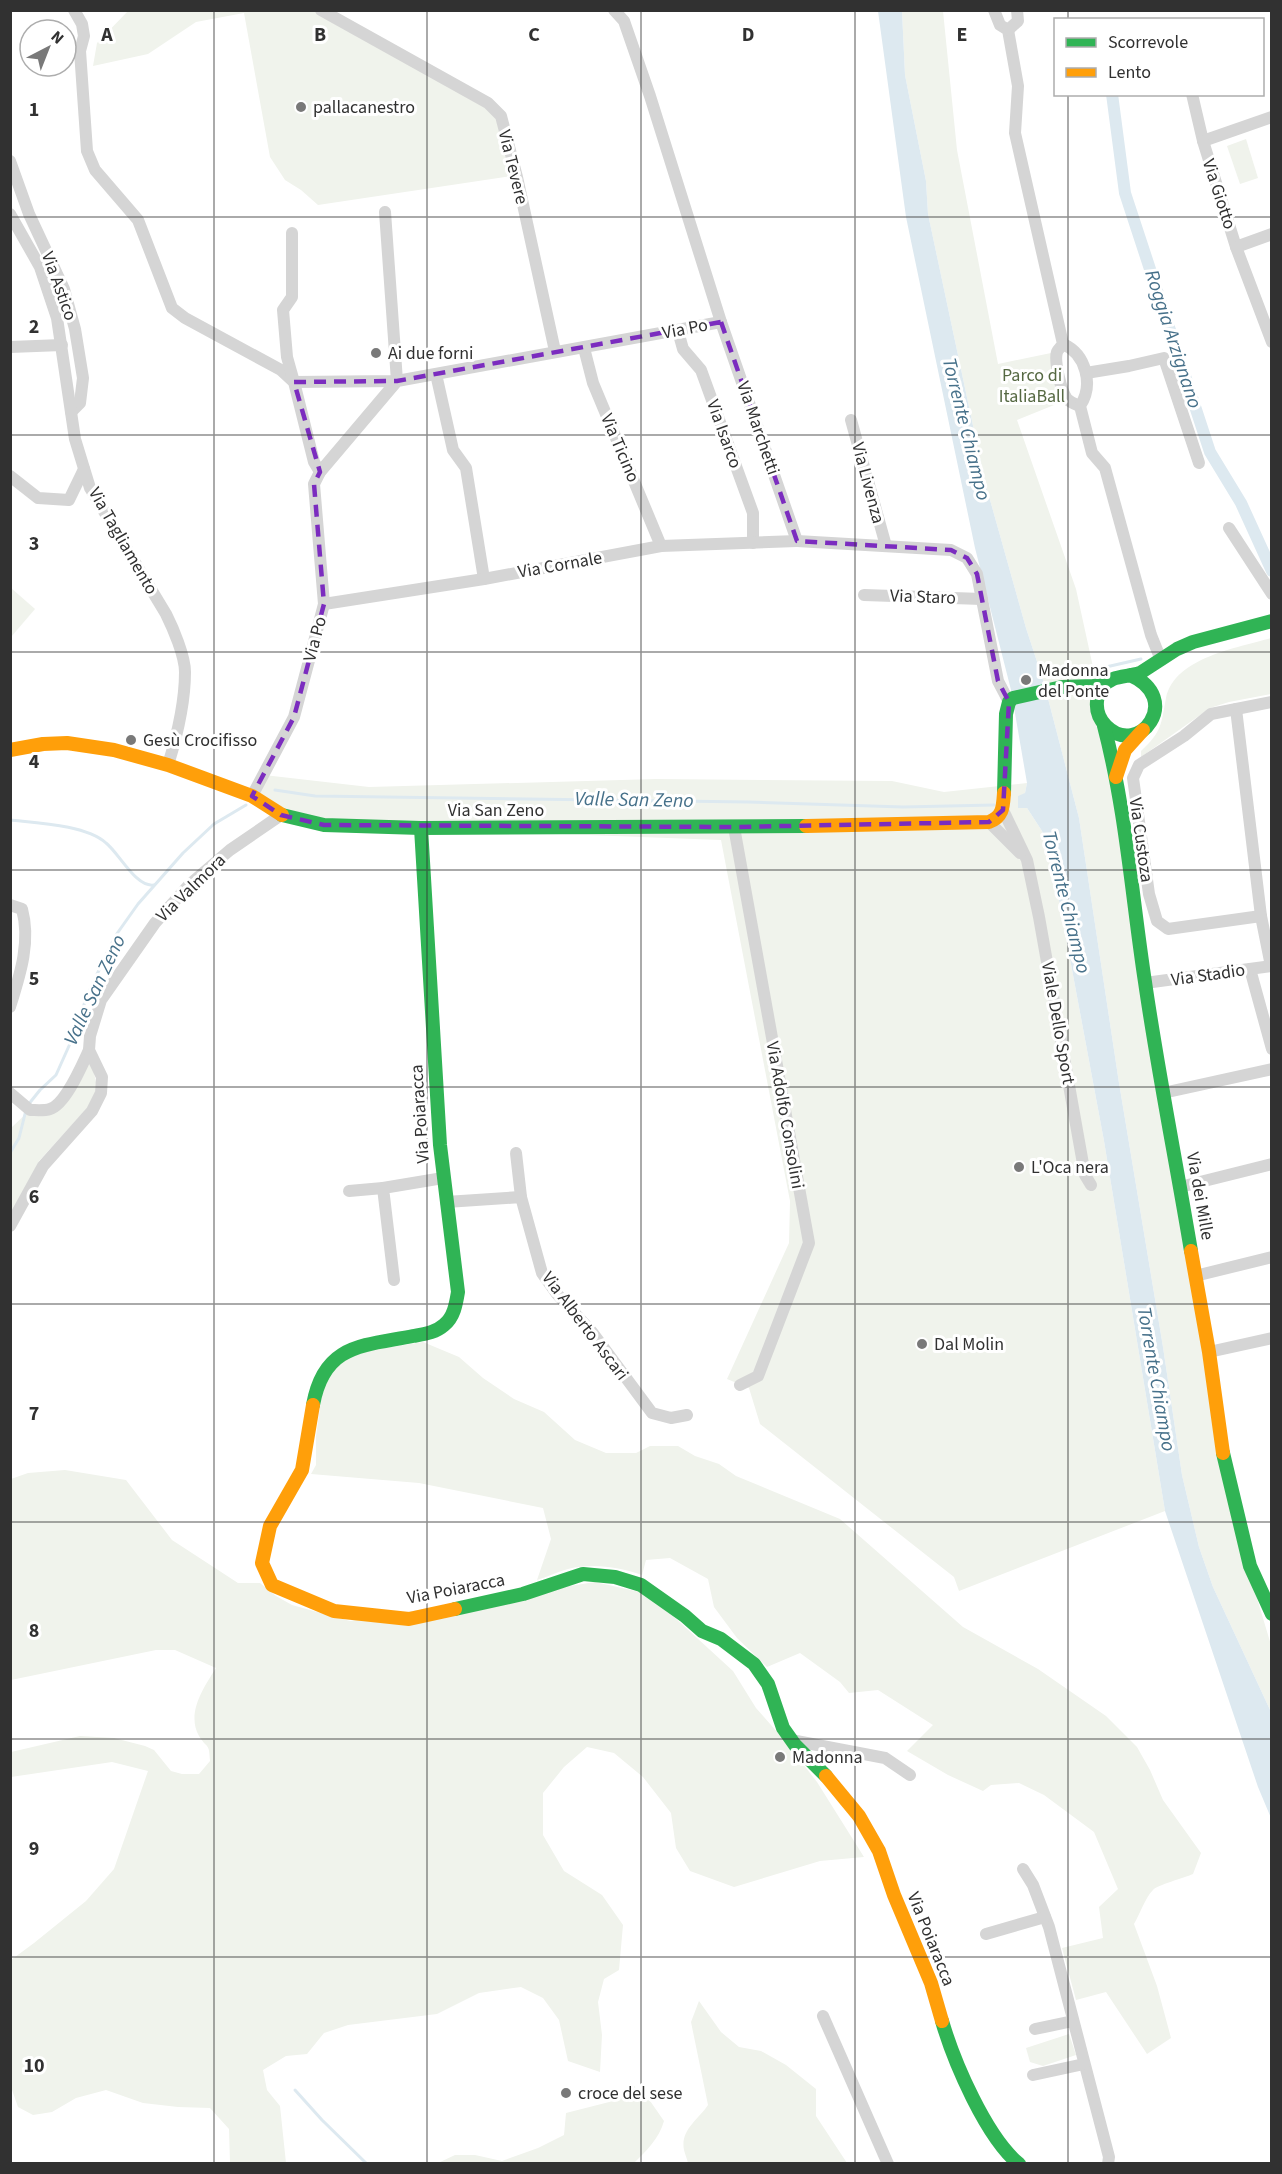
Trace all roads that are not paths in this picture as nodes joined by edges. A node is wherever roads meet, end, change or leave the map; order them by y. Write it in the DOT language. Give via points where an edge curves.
graph roads {
  1 [pos="74,10"];
  2 [pos="321,10"];
  3 [pos="614,10"];
  4 [pos="994,10"];
  5 [pos="1017,10"];
  6 [pos="1008,30"];
  7 [pos="1192,96"];
  8 [pos="1272,117"];
  9 [pos="1203,141"];
  10 [pos="10,161"];
  11 [pos="386,212"];
  12 [pos="10,214"];
  13 [pos="292,232"];
  14 [pos="1272,234"];
  15 [pos="1236,247"];
  16 [pos="721,322"];
  17 [pos="678,331"];
  18 [pos="1271,338"];
  19 [pos="1063,344"];
  20 [pos="62,345"];
  21 [pos="10,347"];
  22 [pos="584,348"];
  23 [pos="555,351"];
  24 [pos="1086,373"];
  25 [pos="436,374"];
  26 [pos="397,381"];
  27 [pos="294,382"];
  28 [pos="1080,406"];
  29 [pos="71,412"];
  30 [pos="851,420"];
  31 [pos="1199,463"];
  32 [pos="84,469"];
  33 [pos="320,472"];
  34 [pos="10,476"];
  35 [pos="1229,528"];
  36 [pos="797,541"];
  37 [pos="753,543"];
  38 [pos="661,546"];
  39 [pos="886,546"];
  40 [pos="484,579"];
  41 [pos="1272,594"];
  42 [pos="864,595"];
  43 [pos="982,600"];
  44 [pos="324,604"];
  45 [pos="1272,621"];
  46 [pos="1177,650"];
  47 [pos="1161,660"];
  48 [pos="1130,675"];
  49 [pos="1109,680"];
  50 [pos="1066,688"];
  51 [pos="1156,699"];
  52 [pos="1011,700"];
  53 [pos="1272,702"];
  54 [pos="1236,709"];
  55 [pos="1097,713"];
  56 [pos="1104,726"];
  57 [pos="1143,730"];
  58 [pos="10,750"];
  59 [pos="168,765"];
  60 [pos="1116,778"];
  61 [pos="252,796"];
  62 [pos="1002,810"];
  63 [pos="281,815"];
  64 [pos="989,822"];
  65 [pos="734,827"];
  66 [pos="421,828"];
  67 [pos="1027,860"];
  68 [pos="10,905"];
  69 [pos="1261,916"];
  70 [pos="1271,966"];
  71 [pos="1250,969"];
  72 [pos="1145,983"];
  73 [pos="10,1007"];
  74 [pos="1272,1048"];
  75 [pos="89,1050"];
  76 [pos="1272,1069"];
  77 [pos="10,1093"];
  78 [pos="1163,1093"];
  79 [pos="516,1153"];
  80 [pos="1272,1164"];
  81 [pos="443,1178"];
  82 [pos="1091,1185"];
  83 [pos="1180,1187"];
  84 [pos="383,1188"];
  85 [pos="348,1191"];
  86 [pos="521,1197"];
  87 [pos="446,1202"];
  88 [pos="10,1226"];
  89 [pos="1272,1257"];
  90 [pos="1196,1276"];
  91 [pos="393,1280"];
  92 [pos="1272,1338"];
  93 [pos="1209,1352"];
  94 [pos="740,1385"];
  95 [pos="687,1415"];
  96 [pos="1272,1614"];
  97 [pos="791,1740"];
  98 [pos="910,1775"];
  99 [pos="1023,1869"];
  100 [pos="1045,1917"];
  101 [pos="986,1934"];
  102 [pos="823,2016"];
  103 [pos="1073,2021"];
  104 [pos="1035,2029"];
  105 [pos="1084,2064"];
  106 [pos="1033,2075"];
  107 [pos="888,2163"];
  108 [pos="1019,2163"];
  109 [pos="1108,2163"];
  1 -- 27 [label="street" via="84,36 80,51 87,151 95,170 138,220 172,308 281,370"];
  2 -- 23 [label="street, Via Tevere" via="488,103 501,116"];
  3 -- 16 [label="street, Via Marchetti" via="624,21 650,96"];
  4 -- 6 [label="street" via="1000,25"];
  5 -- 6 [label="street" via="1018,21"];
  6 -- 19 [label="street" via="1018,86 1014,133"];
  7 -- 9 [label="street, Via Giotto"];
  8 -- 9 [label="street"];
  9 -- 15 [label="street, Via Giotto"];
  10 -- 29 [label="street, Via Astico" via="29,214 64,289 75,329 83,378 80,403"];
  11 -- 26 [label="street"];
  12 -- 20 [label="street, Via Tagliamento" via="40,267"];
  13 -- 27 [label="street, Via Po" via="292,297 283,309 287,357"];
  14 -- 15 [label="street, Via Giotto"];
  15 -- 18 [label="street, Via Giotto"];
  16 -- 17 [label="street, Via Po"];
  16 -- 36 [label="street, Via Marchetti"];
  17 -- 22 [label="street, Via Po"];
  17 -- 37 [label="street, Via Isarco" via="683,349 701,370 753,513"];
  19 -- 24 [label="street" via="1078,354"];
  19 -- 28 [label="street" via="1057,352 1060,379 1066,397"];
  20 -- 21 [label="street"];
  20 -- 29 [label="street, Via Tagliamento"];
  22 -- 23 [label="street, Via Po"];
  22 -- 38 [label="street, Via Ticino" via="593,383"];
  23 -- 25 [label="street, Via Po"];
  24 -- 28 [label="street" via="1088,387"];
  24 -- 31 [label="street" via="1164,358"];
  25 -- 26 [label="street, Via Po"];
  25 -- 40 [label="street" via="453,450 466,468"];
  26 -- 27 [label="street, Via Po"];
  26 -- 33 [label="street"];
  27 -- 33 [label="street, Via Po"];
  28 -- 47 [label="street" via="1092,453 1105,468"];
  29 -- 32 [label="street, Via Tagliamento"];
  30 -- 39 [label="street, Via Livenza"];
  32 -- 34 [label="street" via="69,500 38,498"];
  32 -- 59 [label="street, Via Tagliamento" via="90,488 172,626 185,670 181,714"];
  33 -- 44 [label="street, Via Po" via="314,484"];
  35 -- 41 [label="street"];
  36 -- 37 [label="street, Via Cornale"];
  36 -- 39 [label="street"];
  37 -- 38 [label="street, Via Cornale"];
  38 -- 40 [label="street, Via Cornale"];
  39 -- 43 [label="street" via="951,550 967,558 977,574"];
  40 -- 44 [label="street, Via Cornale"];
  42 -- 43 [label="street, Via Staro"];
  43 -- 52 [label="street" via="998,681"];
  44 -- 61 [label="street, Via Po" via="294,717"];
  45 -- 46 [label="street" via="1206,638"];
  46 -- 47 [label="street"];
  46 -- 51 [label="street, Via dei Mille" via="1156,686"];
  47 -- 48 [label="street"];
  48 -- 49 [label="street"];
  48 -- 51 [label="street" via="1144,681"];
  49 -- 50 [label="street" via="1094,686"];
  49 -- 55 [label="street" via="1097,698"];
  50 -- 52 [label="street"];
  50 -- 55 [label="street"];
  51 -- 57 [label="street, Via dei Mille" via="1155,713"];
  52 -- 62 [label="street" via="1006,714"];
  53 -- 54 [label="street, Via Custoza"];
  54 -- 69 [label="street"];
  54 -- 69 [label="street, Via Custoza" via="1211,714 1139,765 1134,778 1135,797 1149,894 1157,921 1168,928"];
  55 -- 56 [label="street, Via dei Mille"];
  56 -- 57 [label="street" via="1123,735"];
  56 -- 60 [label="street, Via dei Mille"];
  57 -- 60 [label="street, Via dei Mille" via="1125,750"];
  58 -- 59 [label="street, Via San Zeno" via="67,743 114,750"];
  59 -- 61 [label="street, Via San Zeno"];
  60 -- 72 [label="street, Via dei Mille"];
  61 -- 63 [label="street, Via San Zeno"];
  62 -- 64 [label="street" via="997,819"];
  62 -- 67 [label="street, Viale Dello Sport"];
  63 -- 66 [label="street, Via San Zeno" via="324,825"];
  63 -- 75 [label="street, Via Valmora" via="207,869 154,923 101,1000"];
  64 -- 65 [label="street, Via San Zeno"];
  64 -- 67 [label="street"];
  65 -- 66 [label="street, Via San Zeno"];
  65 -- 94 [label="street, Via Adolfo Consolini" via="809,1243 758,1376"];
  66 -- 81 [label="street, Via Poiaracca"];
  67 -- 82 [label="street, Viale Dello Sport" via="1085,1175"];
  68 -- 73 [label="street" via="22,909 27,926 23,961"];
  69 -- 70 [label="street"];
  70 -- 71 [label="street, Via Stadio"];
  71 -- 72 [label="street, Via Stadio"];
  71 -- 74 [label="street"];
  72 -- 78 [label="street, Via dei Mille"];
  75 -- 77 [label="street, Via Valmora" via="61,1101 50,1109 30,1110"];
  75 -- 88 [label="street" via="102,1077 101,1094 92,1111 44,1166"];
  76 -- 78 [label="street"];
  78 -- 83 [label="street, Via dei Mille"];
  79 -- 86 [label="street, Via Alberto Ascari"];
  80 -- 83 [label="street"];
  81 -- 84 [label="street"];
  81 -- 87 [label="street, Via Poiaracca"];
  83 -- 90 [label="street, Via dei Mille"];
  84 -- 85 [label="street"];
  84 -- 91 [label="street"];
  86 -- 87 [label="street"];
  86 -- 95 [label="street, Via Alberto Ascari" via="542,1273 557,1294 592,1332 652,1413 671,1418"];
  87 -- 97 [label="street, Via Poiaracca" via="458,1293 456,1308 443,1328 352,1347 323,1373 315,1395 302,1470 270,1526 262,1563 272,1585 334,1611 409,1619 523,1594 583,1574 615,1577 641,1585 754,1664 768,1684"];
  89 -- 90 [label="street"];
  90 -- 93 [label="street, Via dei Mille"];
  92 -- 93 [label="street"];
  93 -- 96 [label="street, Via dei Mille" via="1224,1458 1250,1566"];
  97 -- 98 [label="street" via="885,1758"];
  97 -- 108 [label="street, Via Poiaracca" via="859,1816 879,1851 931,1983 958,2068 995,2138"];
  99 -- 100 [label="street"];
  100 -- 101 [label="street"];
  100 -- 103 [label="street"];
  102 -- 107 [label="street"];
  103 -- 104 [label="street"];
  103 -- 105 [label="street"];
  105 -- 106 [label="street"];
  105 -- 109 [label="street"];
}
